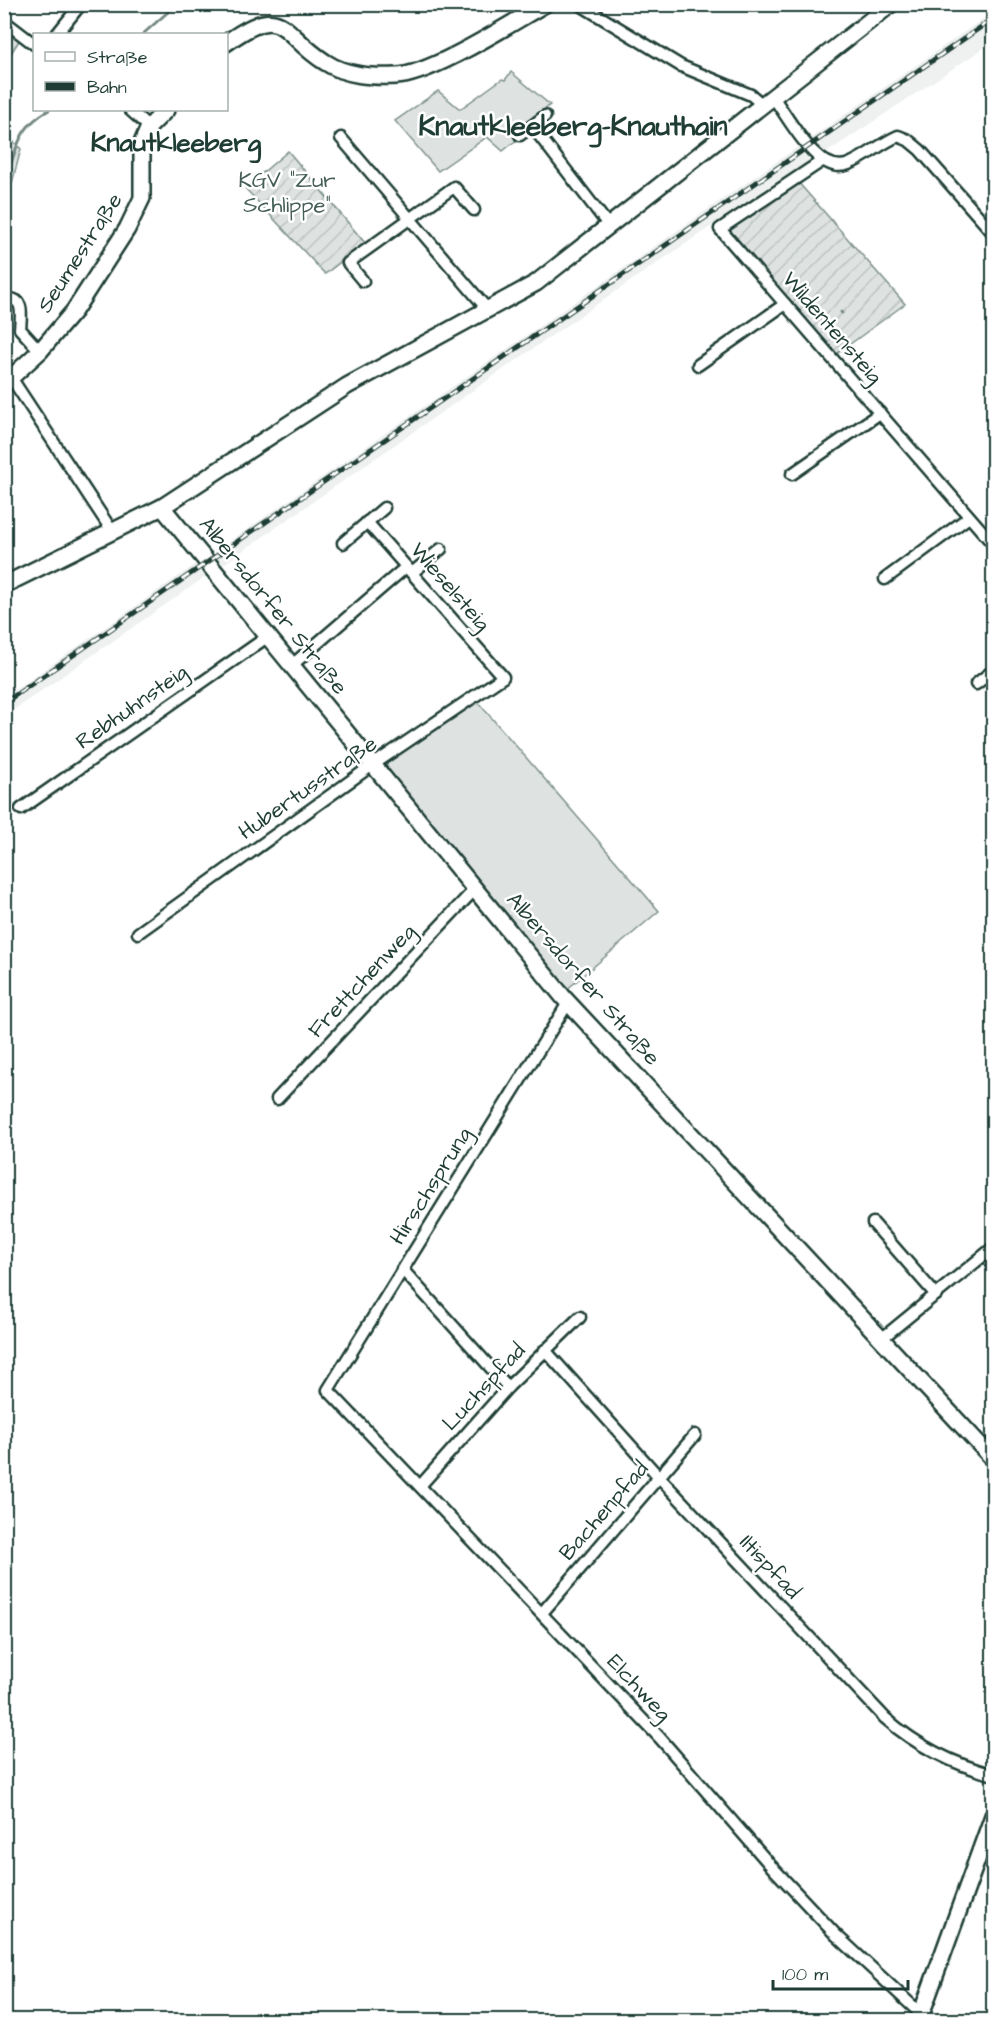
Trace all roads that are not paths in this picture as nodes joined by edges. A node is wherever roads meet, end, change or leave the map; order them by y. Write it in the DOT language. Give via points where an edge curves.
graph roads {
  1 [pos="81,4"];
  2 [pos="545,4"];
  3 [pos="579,4"];
  4 [pos="884,7"];
  5 [pos="4,21"];
  6 [pos="58,33"];
  7 [pos="228,41"];
  8 [pos="33,43"];
  9 [pos="768,101"];
  10 [pos="131,111"];
  11 [pos="165,111"];
  12 [pos="545,116"];
  13 [pos="532,126"];
  14 [pos="149,128"];
  15 [pos="520,135"];
  16 [pos="340,138"];
  17 [pos="822,161"];
  18 [pos="474,210"];
  19 [pos="408,217"];
  20 [pos="609,226"];
  21 [pos="993,234"];
  22 [pos="363,281"];
  23 [pos="4,300"];
  24 [pos="785,304"];
  25 [pos="488,310"];
  26 [pos="40,351"];
  27 [pos="698,366"];
  28 [pos="8,381"];
  29 [pos="879,413"];
  30 [pos="792,474"];
  31 [pos="162,507"];
  32 [pos="384,508"];
  33 [pos="969,516"];
  34 [pos="367,522"];
  35 [pos="112,531"];
  36 [pos="343,543"];
  37 [pos="993,545"];
  38 [pos="441,549"];
  39 [pos="409,570"];
  40 [pos="885,579"];
  41 [pos="4,585"];
  42 [pos="267,637"];
  43 [pos="291,666"];
  44 [pos="993,670"];
  45 [pos="503,677"];
  46 [pos="976,684"];
  47 [pos="374,764"];
  48 [pos="21,809"];
  49 [pos="475,889"];
  50 [pos="138,933"];
  51 [pos="568,1003"];
  52 [pos="277,1099"];
  53 [pos="873,1223"];
  54 [pos="993,1247"];
  55 [pos="402,1269"];
  56 [pos="936,1295"];
  57 [pos="580,1317"];
  58 [pos="880,1341"];
  59 [pos="545,1350"];
  60 [pos="508,1387"];
  61 [pos="327,1390"];
  62 [pos="695,1435"];
  63 [pos="993,1460"];
  64 [pos="658,1477"];
  65 [pos="420,1486"];
  66 [pos="542,1613"];
  67 [pos="993,1775"];
  68 [pos="993,1814"];
  69 [pos="920,2017"];
  1 -- 6 [label="street"];
  2 -- 7 [label="street" via="425,70 399,76 366,76 326,63 280,16 259,16"];
  3 -- 9 [label="street" via="681,66"];
  4 -- 9 [label="street"];
  5 -- 8 [label="street"];
  9 -- 17 [label="street"];
  9 -- 20 [label="street"];
  10 -- 14 [label="street"];
  11 -- 14 [label="street, Seumestraße"];
  12 -- 13 [label="street"];
  13 -- 15 [label="street"];
  13 -- 20 [label="street"];
  14 -- 26 [label="street, Seumestraße" via="142,143 142,198 127,229 74,311"];
  16 -- 19 [label="street"];
  17 -- 21 [label="street" via="837,166 848,164 898,136 908,140"];
  17 -- 24 [label="street, Wildentensteig" via="720,229"];
  18 -- 19 [label="street" via="454,187"];
  19 -- 22 [label="street" via="348,263"];
  19 -- 25 [label="street"];
  20 -- 25 [label="street" via="536,284"];
  23 -- 26 [label="street, Seumestraße" via="18,301 22,309 20,329"];
  24 -- 27 [label="street"];
  24 -- 29 [label="street, Wildentensteig"];
  25 -- 31 [label="street" via="347,386"];
  26 -- 28 [label="street, Seumestraße"];
  28 -- 35 [label="street"];
  29 -- 30 [label="street"];
  29 -- 33 [label="street, Wildentensteig"];
  31 -- 35 [label="street"];
  31 -- 42 [label="street, Albersdorfer Straße"];
  32 -- 34 [label="street"];
  33 -- 37 [label="street, Wildentensteig"];
  33 -- 40 [label="street"];
  34 -- 36 [label="street"];
  34 -- 39 [label="street, Wieselsteig"];
  35 -- 41 [label="street"];
  38 -- 39 [label="street"];
  39 -- 43 [label="street"];
  39 -- 45 [label="street, Wieselsteig"];
  42 -- 43 [label="street, Albersdorfer Straße"];
  42 -- 48 [label="street, Rebhuhnsteig"];
  43 -- 47 [label="street, Albersdorfer Straße"];
  44 -- 46 [label="street"];
  45 -- 47 [label="street, Hubertusstraße"];
  47 -- 49 [label="street, Albersdorfer Straße"];
  47 -- 50 [label="street, Hubertusstraße"];
  49 -- 51 [label="street, Albersdorfer Straße"];
  49 -- 52 [label="street, Frettchenweg"];
  51 -- 55 [label="street, Hirschsprung"];
  51 -- 58 [label="street, Albersdorfer Straße"];
  53 -- 56 [label="street"];
  54 -- 56 [label="street"];
  55 -- 60 [label="street"];
  55 -- 61 [label="street, Hirschsprung"];
  56 -- 58 [label="street"];
  57 -- 59 [label="street, Luchspfad"];
  58 -- 63 [label="street, Albersdorfer Straße"];
  59 -- 60 [label="street, Luchspfad"];
  59 -- 64 [label="street, Iltispfad"];
  60 -- 65 [label="street, Luchspfad"];
  61 -- 65 [label="street, Elchweg"];
  62 -- 64 [label="street, Bachenpfad"];
  64 -- 66 [label="street, Bachenpfad"];
  64 -- 67 [label="street, Iltispfad" via="885,1718 932,1752"];
  65 -- 66 [label="street, Elchweg"];
  66 -- 69 [label="street, Elchweg" via="660,1738 788,1884"];
  68 -- 69 [label="street"];
}
